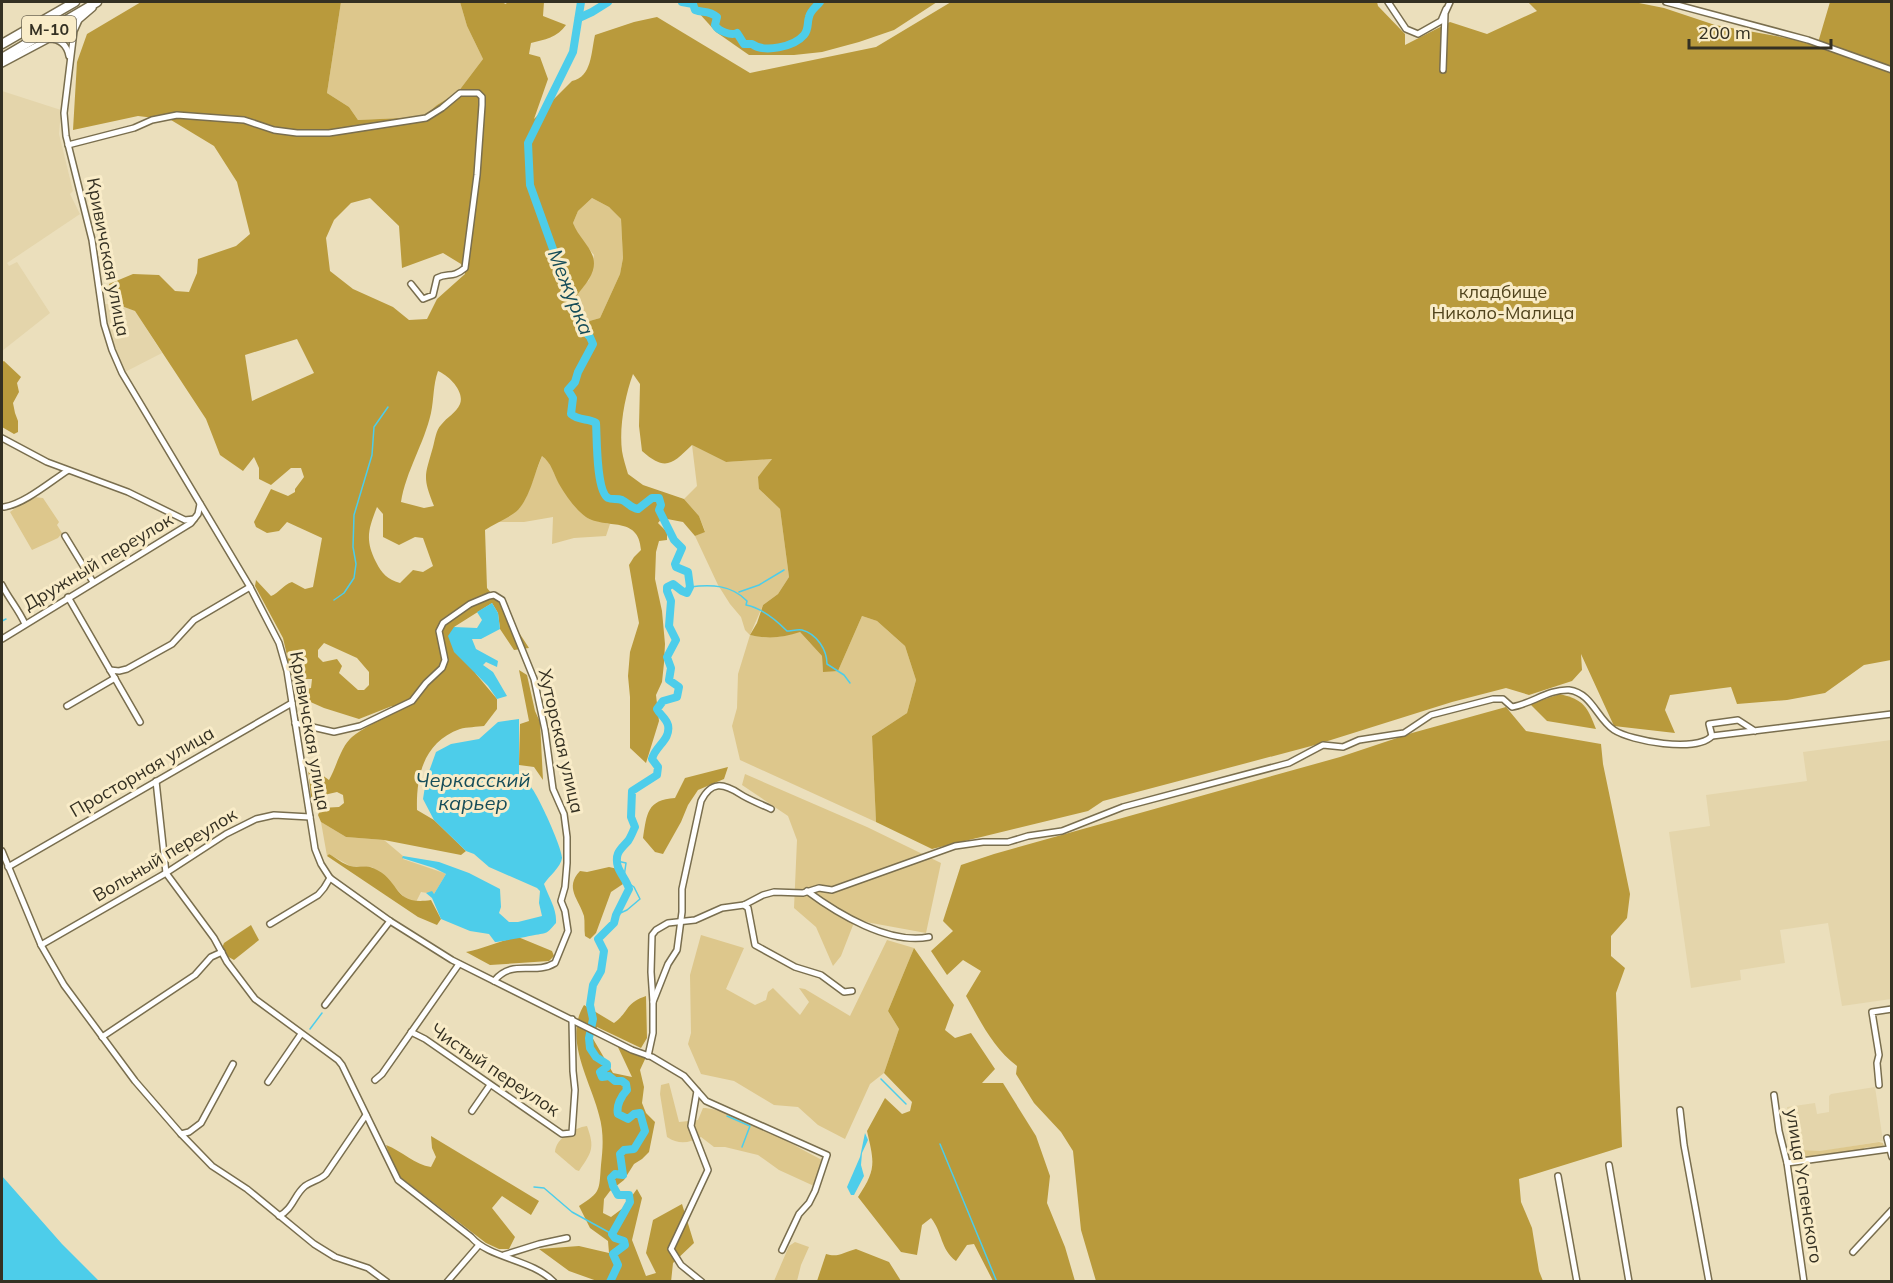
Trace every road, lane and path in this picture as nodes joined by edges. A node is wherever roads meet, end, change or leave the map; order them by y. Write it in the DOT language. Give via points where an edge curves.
graph roads {
  1 [pos="75,2"];
  2 [pos="99,2"];
  3 [pos="1388,2"];
  4 [pos="1449,2"];
  5 [pos="1666,2"];
  6 [pos="1446,9"];
  7 [pos="2,44"];
  8 [pos="2,58"];
  9 [pos="2,64"];
  10 [pos="70,64"];
  11 [pos="1443,69"];
  12 [pos="1892,70"];
  13 [pos="68,145"];
  14 [pos="411,284"];
  15 [pos="2,438"];
  16 [pos="68,471"];
  17 [pos="200,502"];
  18 [pos="4,507"];
  19 [pos="195,519"];
  20 [pos="65,536"];
  21 [pos="93,582"];
  22 [pos="2,585"];
  23 [pos="250,587"];
  24 [pos="68,597"];
  25 [pos="25,624"];
  26 [pos="2,639"];
  27 [pos="110,670"];
  28 [pos="115,678"];
  29 [pos="292,703"];
  30 [pos="67,706"];
  31 [pos="1892,714"];
  32 [pos="140,722"];
  33 [pos="296,723"];
  34 [pos="1755,731"];
  35 [pos="1712,736"];
  36 [pos="156,781"];
  37 [pos="771,809"];
  38 [pos="310,818"];
  39 [pos="2,852"];
  40 [pos="8,867"];
  41 [pos="166,873"];
  42 [pos="330,878"];
  43 [pos="807,891"];
  44 [pos="744,905"];
  45 [pos="390,921"];
  46 [pos="680,922"];
  47 [pos="270,924"];
  48 [pos="929,938"];
  49 [pos="41,945"];
  50 [pos="222,952"];
  51 [pos="459,964"];
  52 [pos="494,981"];
  53 [pos="852,991"];
  54 [pos="653,1002"];
  55 [pos="325,1005"];
  56 [pos="1892,1009"];
  57 [pos="572,1019"];
  58 [pos="411,1032"];
  59 [pos="302,1034"];
  60 [pos="102,1037"];
  61 [pos="648,1056"];
  62 [pos="233,1064"];
  63 [pos="375,1080"];
  64 [pos="267,1082"];
  65 [pos="490,1085"];
  66 [pos="1879,1085"];
  67 [pos="697,1091"];
  68 [pos="1774,1095"];
  69 [pos="1680,1110"];
  70 [pos="472,1111"];
  71 [pos="366,1115"];
  72 [pos="181,1134"];
  73 [pos="1887,1138"];
  74 [pos="1889,1149"];
  75 [pos="1892,1157"];
  76 [pos="1787,1163"];
  77 [pos="1609,1165"];
  78 [pos="1558,1176"];
  79 [pos="1892,1210"];
  80 [pos="279,1216"];
  81 [pos="567,1238"];
  82 [pos="479,1245"];
  83 [pos="782,1250"];
  84 [pos="1853,1252"];
  85 [pos="504,1255"];
  86 [pos="387,1281"];
  87 [pos="447,1281"];
  88 [pos="554,1281"];
  89 [pos="702,1281"];
  90 [pos="1577,1281"];
  91 [pos="1629,1281"];
  92 [pos="1709,1281"];
  93 [pos="1804,1281"];
  1 -- 7 [label="highway, М-10"];
  2 -- 8 [label="highway, М-10"];
  2 -- 10 [label="street, Кривичская улица" via="76,25"];
  3 -- 6 [label="street" via="1406,29 1418,34 1441,21"];
  4 -- 6 [label="street"];
  5 -- 12 [label="street" via="1808,40"];
  6 -- 11 [label="street"];
  9 -- 10 [label="street" via="50,39 65,45"];
  10 -- 13 [label="street, Кривичская улица" via="64,112"];
  13 -- 14 [label="street" via="177,115 244,120 297,133 329,133 426,117 460,93 478,93 482,105 477,175 465,268 457,275 437,278 433,295 423,299"];
  13 -- 17 [label="street, Кривичская улица" via="92,240 110,345 122,373"];
  15 -- 16 [label="street"];
  16 -- 18 [label="street"];
  16 -- 19 [label="street" via="128,492 185,520"];
  17 -- 19 [label="street, Дружный переулок"];
  17 -- 23 [label="street, Кривичская улица"];
  19 -- 21 [label="street, Дружный переулок"];
  20 -- 21 [label="street"];
  21 -- 24 [label="street, Дружный переулок"];
  22 -- 25 [label="street"];
  23 -- 27 [label="street" via="194,620 172,645 127,669"];
  23 -- 29 [label="street, Кривичская улица" via="279,643"];
  24 -- 25 [label="street, Дружный переулок"];
  24 -- 27 [label="street"];
  25 -- 26 [label="street, Дружный переулок"];
  27 -- 28 [label="street"];
  28 -- 30 [label="street"];
  28 -- 32 [label="street"];
  29 -- 33 [label="street, Кривичская улица"];
  29 -- 36 [label="street, Просторная улица"];
  31 -- 34 [label="street"];
  33 -- 38 [label="street, Кривичская улица"];
  33 -- 52 [label="street, Хуторская улица" via="334,732 360,726 412,701 442,668 445,660 439,631 443,623 489,596 502,600 534,679 553,789 564,814 567,863 561,901 568,931 555,963 543,968 507,970"];
  34 -- 35 [label="street"];
  34 -- 35 [label="street" via="1738,720 1709,724"];
  35 -- 43 [label="street" via="1708,741 1681,745 1625,735 1612,729 1582,695 1569,690 1523,705 1512,706 1503,699 1493,699 1431,715 1404,733 1359,740 1343,747 1323,745 1289,763 1124,807 1062,831 1008,842 955,846 832,890"];
  36 -- 40 [label="street, Просторная улица"];
  36 -- 41 [label="street"];
  37 -- 46 [label="street" via="720,785 705,794 700,801 682,889"];
  38 -- 41 [label="street, Вольный переулок" via="263,816 226,834"];
  38 -- 42 [label="street, Кривичская улица" via="317,853"];
  39 -- 40 [label="street"];
  40 -- 49 [label="street"];
  41 -- 49 [label="street, Вольный переулок"];
  41 -- 50 [label="street"];
  42 -- 45 [label="street, Кривичская улица"];
  42 -- 47 [label="street" via="318,894"];
  43 -- 44 [label="street" via="774,892"];
  43 -- 48 [label="street" via="831,908 895,937"];
  44 -- 46 [label="street"];
  44 -- 53 [label="street" via="748,908 755,945 795,967 821,975 844,992"];
  45 -- 51 [label="street, Кривичская улица"];
  45 -- 55 [label="street"];
  46 -- 54 [label="street" via="677,950"];
  46 -- 54 [label="street" via="661,927 652,936"];
  49 -- 60 [label="street" via="64,986"];
  50 -- 59 [label="street" via="255,999"];
  50 -- 60 [label="street" via="211,957 195,975"];
  51 -- 52 [label="street, Кривичская улица"];
  51 -- 58 [label="street"];
  52 -- 57 [label="street, Кривичская улица"];
  54 -- 61 [label="street"];
  56 -- 66 [label="street" via="1872,1012"];
  57 -- 61 [label="street, Кривичская улица"];
  57 -- 65 [label="street, Чистый переулок" via="572,1132 562,1134"];
  58 -- 63 [label="street"];
  58 -- 65 [label="street, Чистый переулок"];
  59 -- 64 [label="street"];
  59 -- 71 [label="street" via="339,1060"];
  60 -- 72 [label="street"];
  61 -- 67 [label="street, Кривичская улица" via="684,1076"];
  62 -- 72 [label="street" via="201,1123"];
  65 -- 70 [label="street"];
  67 -- 83 [label="street, Кривичская улица" via="706,1101 827,1155 815,1191"];
  67 -- 89 [label="street" via="691,1126 708,1170 671,1249 681,1265"];
  68 -- 76 [label="street, улица Успенского"];
  69 -- 92 [label="street"];
  71 -- 80 [label="street" via="326,1174 303,1188"];
  71 -- 82 [label="street" via="398,1180"];
  72 -- 80 [label="street" via="212,1166"];
  73 -- 74 [label="street"];
  74 -- 75 [label="street"];
  74 -- 76 [label="street"];
  76 -- 93 [label="street, улица Успенского"];
  77 -- 91 [label="street"];
  78 -- 90 [label="street"];
  79 -- 84 [label="street"];
  80 -- 86 [label="street" via="320,1248 368,1268"];
  81 -- 85 [label="street"];
  82 -- 85 [label="street"];
  82 -- 87 [label="street"];
  85 -- 88 [label="street"];
}
